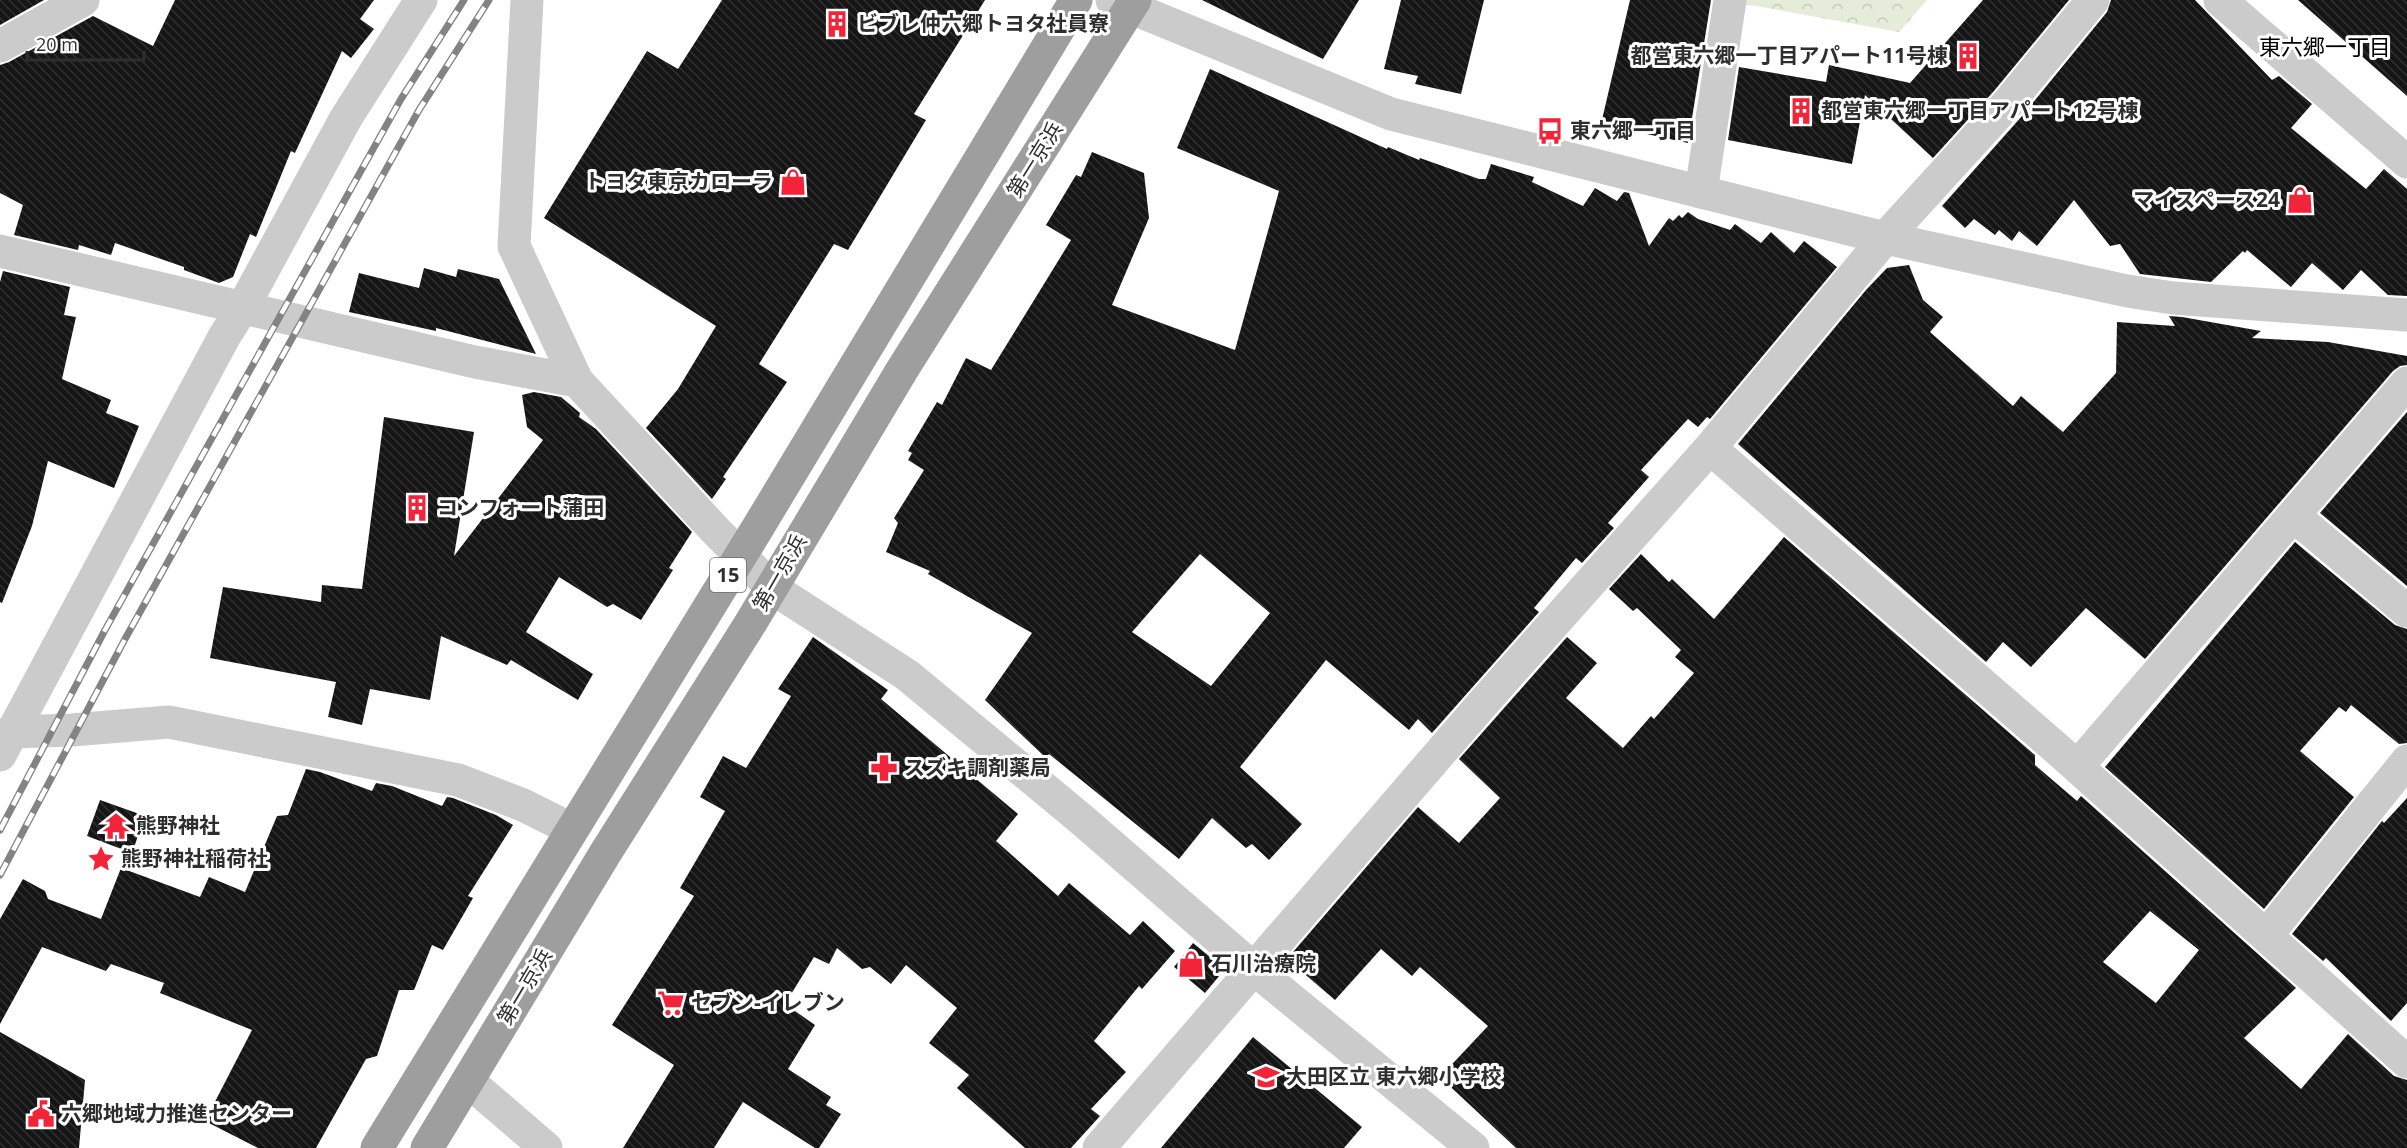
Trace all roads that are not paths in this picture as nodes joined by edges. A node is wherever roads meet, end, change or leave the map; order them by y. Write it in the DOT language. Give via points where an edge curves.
graph roads {
  1 [pos="83,0"];
  2 [pos="421,0"];
  3 [pos="527,0"];
  4 [pos="1076,0"];
  5 [pos="1730,0"];
  6 [pos="2093,0"];
  7 [pos="2220,0"];
  8 [pos="1126,3"];
  9 [pos="0,46"];
  10 [pos="2407,162"];
  11 [pos="1701,192"];
  12 [pos="1885,238"];
  13 [pos="0,251"];
  14 [pos="243,307"];
  15 [pos="2407,315"];
  16 [pos="577,381"];
  17 [pos="2407,383"];
  18 [pos="1710,448"];
  19 [pos="2294,516"];
  20 [pos="740,555"];
  21 [pos="772,588"];
  22 [pos="2407,611"];
  23 [pos="4,741"];
  24 [pos="2407,761"];
  25 [pos="2077,767"];
  26 [pos="571,829"];
  27 [pos="2266,936"];
  28 [pos="1254,969"];
  29 [pos="2407,1062"];
  30 [pos="468,1081"];
  31 [pos="377,1148"];
  32 [pos="427,1148"];
  33 [pos="546,1148"];
  34 [pos="1099,1148"];
  35 [pos="1473,1148"];
  1 -- 9 [label="street"];
  2 -- 14 [label="street" via="346,118"];
  3 -- 16 [label="street" via="514,246"];
  4 -- 20 [label="highway, 第一京浜 / 15"];
  5 -- 11 [label="street"];
  6 -- 12 [label="street" via="2008,103"];
  7 -- 10 [label="street"];
  8 -- 11 [label="street" via="1391,114"];
  8 -- 21 [label="highway, 第一京浜 / 15"];
  11 -- 12 [label="street"];
  12 -- 15 [label="street" via="2173,298"];
  12 -- 18 [label="street"];
  13 -- 14 [label="street"];
  14 -- 16 [label="street" via="475,362"];
  14 -- 23 [label="street"];
  16 -- 20 [label="street"];
  17 -- 19 [label="street"];
  18 -- 25 [label="street"];
  18 -- 28 [label="street"];
  19 -- 22 [label="street"];
  19 -- 25 [label="street"];
  20 -- 21 [label="street"];
  20 -- 26 [label="highway, 第一京浜 / 15"];
  21 -- 28 [label="street" via="907,675"];
  21 -- 30 [label="highway, 第一京浜 / 15"];
  23 -- 26 [label="street" via="72,730 169,722 458,780"];
  24 -- 27 [label="street"];
  25 -- 27 [label="street"];
  26 -- 31 [label="highway, 第一京浜 / 15"];
  27 -- 29 [label="street"];
  28 -- 34 [label="street"];
  28 -- 35 [label="street"];
  30 -- 32 [label="highway, 第一京浜 / 15"];
  30 -- 33 [label="street"];
}
